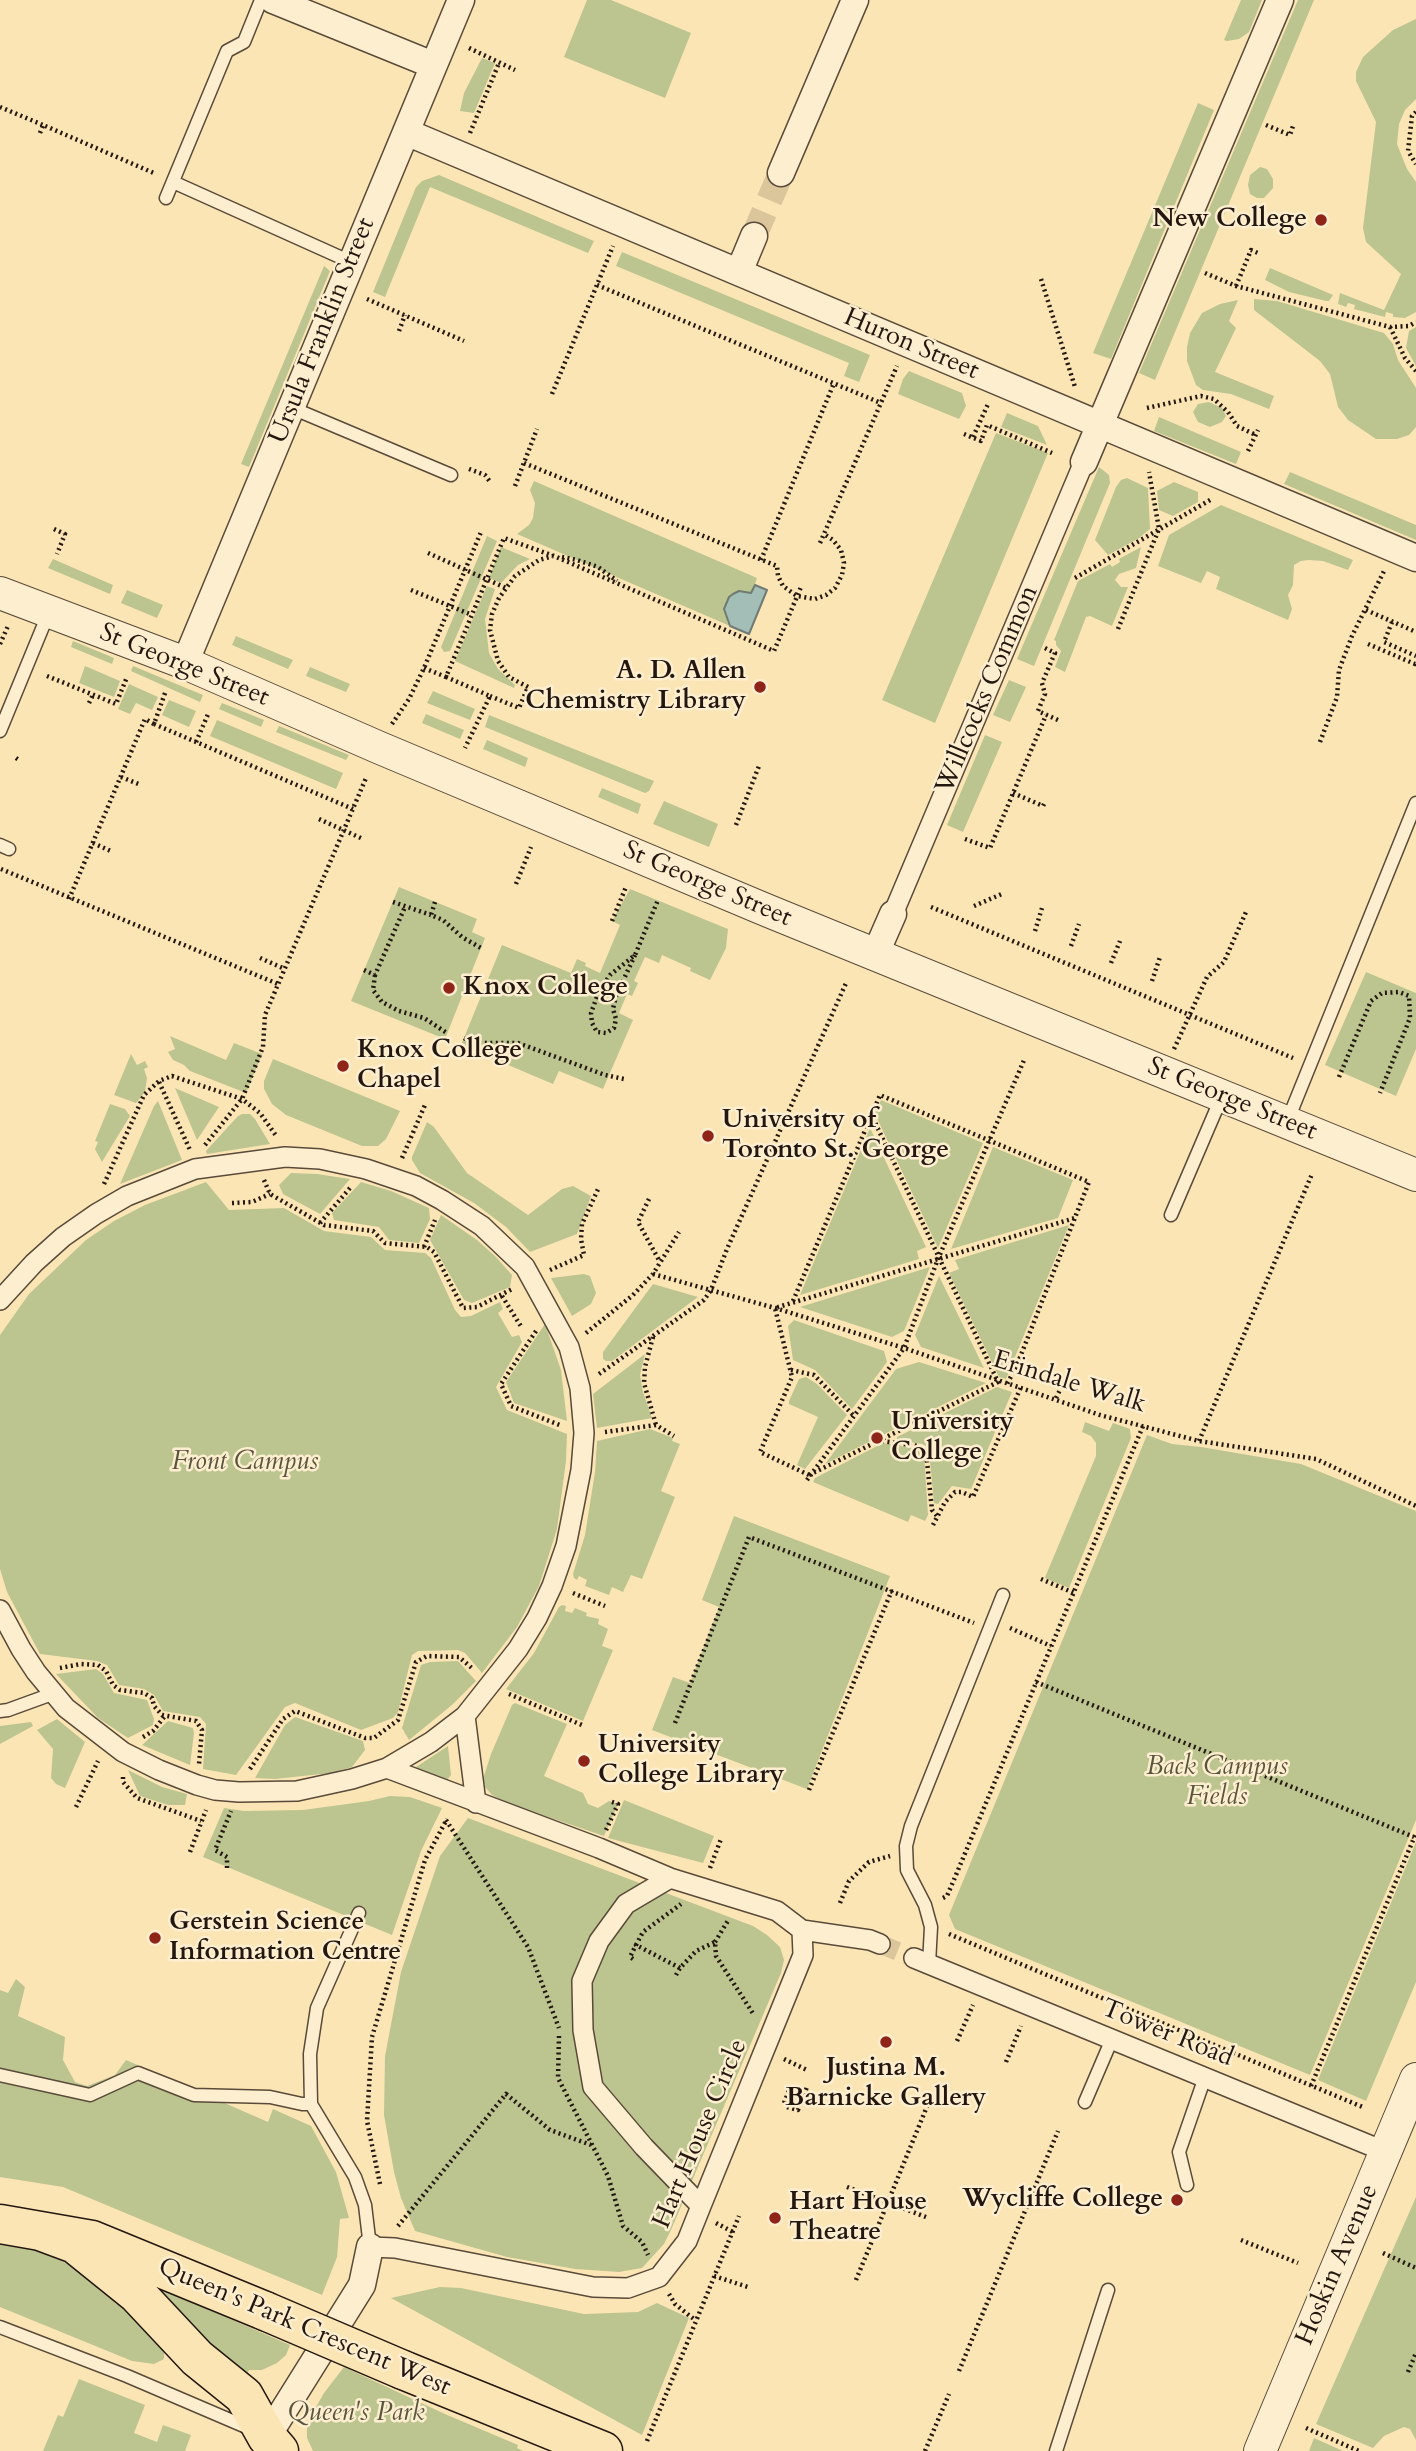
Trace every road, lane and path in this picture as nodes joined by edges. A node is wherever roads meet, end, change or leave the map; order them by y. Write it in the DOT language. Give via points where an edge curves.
graph roads {
  1 [pos="261,0"];
  2 [pos="273,0"];
  3 [pos="461,0"];
  4 [pos="855,0"];
  5 [pos="1280,0"];
  6 [pos="465,47"];
  7 [pos="499,63"];
  8 [pos="433,65"];
  9 [pos="515,70"];
  10 [pos="0,107"];
  11 [pos="1416,112"];
  12 [pos="43,125"];
  13 [pos="1266,125"];
  14 [pos="1293,126"];
  15 [pos="406,132"];
  16 [pos="40,133"];
  17 [pos="466,141"];
  18 [pos="1416,164"];
  19 [pos="781,173"];
  20 [pos="173,182"];
  21 [pos="166,198"];
  22 [pos="754,236"];
  23 [pos="614,246"];
  24 [pos="1258,253"];
  25 [pos="351,262"];
  26 [pos="739,272"];
  27 [pos="1205,273"];
  28 [pos="1041,279"];
  29 [pos="597,285"];
  30 [pos="1236,286"];
  31 [pos="367,299"];
  32 [pos="405,315"];
  33 [pos="1416,321"];
  34 [pos="1390,327"];
  35 [pos="399,331"];
  36 [pos="464,341"];
  37 [pos="897,365"];
  38 [pos="1416,372"];
  39 [pos="834,383"];
  40 [pos="1076,392"];
  41 [pos="552,394"];
  42 [pos="881,403"];
  43 [pos="988,403"];
  44 [pos="292,408"];
  45 [pos="1147,408"];
  46 [pos="1100,425"];
  47 [pos="537,429"];
  48 [pos="964,434"];
  49 [pos="973,437"];
  50 [pos="1248,451"];
  51 [pos="1052,453"];
  52 [pos="1084,462"];
  53 [pos="524,463"];
  54 [pos="1149,471"];
  55 [pos="452,475"];
  56 [pos="514,486"];
  57 [pos="1213,499"];
  58 [pos="54,528"];
  59 [pos="1159,529"];
  60 [pos="481,532"];
  61 [pos="824,534"];
  62 [pos="820,543"];
  63 [pos="428,553"];
  64 [pos="57,554"];
  65 [pos="554,556"];
  66 [pos="1416,558"];
  67 [pos="761,560"];
  68 [pos="466,570"];
  69 [pos="1384,570"];
  70 [pos="1075,578"];
  71 [pos="487,579"];
  72 [pos="801,587"];
  73 [pos="506,588"];
  74 [pos="411,590"];
  75 [pos="0,593"];
  76 [pos="797,596"];
  77 [pos="450,606"];
  78 [pos="1365,610"];
  79 [pos="49,612"];
  80 [pos="472,615"];
  81 [pos="1392,622"];
  82 [pos="8,625"];
  83 [pos="1118,629"];
  84 [pos="1416,632"];
  85 [pos="1368,644"];
  86 [pos="0,645"];
  87 [pos="1045,648"];
  88 [pos="1416,656"];
  89 [pos="1416,662"];
  90 [pos="185,663"];
  91 [pos="424,668"];
  92 [pos="47,676"];
  93 [pos="127,677"];
  94 [pos="446,677"];
  95 [pos="165,693"];
  96 [pos="93,695"];
  97 [pos="489,696"];
  98 [pos="89,703"];
  99 [pos="209,712"];
  100 [pos="1046,715"];
  101 [pos="1058,720"];
  102 [pos="154,724"];
  103 [pos="391,725"];
  104 [pos="0,731"];
  105 [pos="196,742"];
  106 [pos="1320,742"];
  107 [pos="465,748"];
  108 [pos="759,766"];
  109 [pos="121,777"];
  110 [pos="366,778"];
  111 [pos="141,785"];
  112 [pos="1013,793"];
  113 [pos="1045,802"];
  114 [pos="1416,803"];
  115 [pos="352,809"];
  116 [pos="318,819"];
  117 [pos="736,825"];
  118 [pos="344,830"];
  119 [pos="363,839"];
  120 [pos="965,839"];
  121 [pos="93,843"];
  122 [pos="531,847"];
  123 [pos="113,852"];
  124 [pos="0,869"];
  125 [pos="516,884"];
  126 [pos="626,887"];
  127 [pos="1004,892"];
  128 [pos="69,899"];
  129 [pos="657,900"];
  130 [pos="393,902"];
  131 [pos="435,902"];
  132 [pos="974,906"];
  133 [pos="405,907"];
  134 [pos="931,907"];
  135 [pos="1041,908"];
  136 [pos="1246,912"];
  137 [pos="893,914"];
  138 [pos="431,915"];
  139 [pos="612,921"];
  140 [pos="1079,924"];
  141 [pos="1035,931"];
  142 [pos="1120,941"];
  143 [pos="1071,946"];
  144 [pos="481,948"];
  145 [pos="635,955"];
  146 [pos="876,955"];
  147 [pos="1160,957"];
  148 [pos="260,958"];
  149 [pos="1111,963"];
  150 [pos="285,969"];
  151 [pos="364,970"];
  152 [pos="375,975"];
  153 [pos="847,981"];
  154 [pos="1152,981"];
  155 [pos="278,984"];
  156 [pos="1190,1013"];
  157 [pos="447,1033"];
  158 [pos="464,1038"];
  159 [pos="1172,1054"];
  160 [pos="1026,1058"];
  161 [pos="1310,1065"];
  162 [pos="1339,1077"];
  163 [pos="624,1079"];
  164 [pos="159,1082"];
  165 [pos="1380,1093"];
  166 [pos="1222,1096"];
  167 [pos="242,1099"];
  168 [pos="425,1105"];
  169 [pos="870,1113"];
  170 [pos="1287,1122"];
  171 [pos="991,1139"];
  172 [pos="285,1157"];
  173 [pos="256,1160"];
  174 [pos="194,1163"];
  175 [pos="366,1169"];
  176 [pos="1312,1174"];
  177 [pos="1416,1175"];
  178 [pos="393,1178"];
  179 [pos="599,1187"];
  180 [pos="270,1194"];
  181 [pos="649,1199"];
  182 [pos="232,1203"];
  183 [pos="96,1214"];
  184 [pos="1171,1216"];
  185 [pos="1076,1219"];
  186 [pos="320,1223"];
  187 [pos="678,1232"];
  188 [pos="939,1259"];
  189 [pos="660,1262"];
  190 [pos="653,1274"];
  191 [pos="532,1278"];
  192 [pos="711,1290"];
  193 [pos="502,1296"];
  194 [pos="0,1300"];
  195 [pos="793,1301"];
  196 [pos="550,1308"];
  197 [pos="775,1308"];
  198 [pos="522,1328"];
  199 [pos="653,1336"];
  200 [pos="569,1347"];
  201 [pos="904,1348"];
  202 [pos="791,1370"];
  203 [pos="1069,1374"];
  204 [pos="998,1382"];
  205 [pos="1007,1384"];
  206 [pos="1021,1387"];
  207 [pos="580,1388"];
  208 [pos="1056,1398"];
  209 [pos="854,1416"];
  210 [pos="656,1425"];
  211 [pos="1143,1426"];
  212 [pos="584,1433"];
  213 [pos="674,1436"];
  214 [pos="880,1441"];
  215 [pos="1199,1441"];
  216 [pos="808,1477"];
  217 [pos="1416,1506"];
  218 [pos="937,1517"];
  219 [pos="933,1525"];
  220 [pos="1041,1579"];
  221 [pos="892,1590"];
  222 [pos="1074,1593"];
  223 [pos="1003,1595"];
  224 [pos="579,1596"];
  225 [pos="604,1606"];
  226 [pos="0,1610"];
  227 [pos="992,1625"];
  228 [pos="1051,1646"];
  229 [pos="36,1672"];
  230 [pos="1036,1682"];
  231 [pos="489,1685"];
  232 [pos="52,1694"];
  233 [pos="0,1711"];
  234 [pos="465,1716"];
  235 [pos="675,1723"];
  236 [pos="582,1725"];
  237 [pos="115,1747"];
  238 [pos="387,1768"];
  239 [pos="206,1787"];
  240 [pos="809,1790"];
  241 [pos="239,1792"];
  242 [pos="609,1801"];
  243 [pos="476,1803"];
  244 [pos="76,1807"];
  245 [pos="201,1821"];
  246 [pos="1415,1835"];
  247 [pos="721,1839"];
  248 [pos="599,1848"];
  249 [pos="190,1852"];
  250 [pos="906,1854"];
  251 [pos="228,1868"];
  252 [pos="670,1878"];
  253 [pos="702,1888"];
  254 [pos="840,1903"];
  255 [pos="925,1905"];
  256 [pos="359,1913"];
  257 [pos="931,1927"];
  258 [pos="802,1930"];
  259 [pos="880,1944"];
  260 [pos="636,1945"];
  261 [pos="633,1959"];
  262 [pos="922,1961"];
  263 [pos="680,1968"];
  264 [pos="676,1975"];
  265 [pos="1014,1999"];
  266 [pos="1006,2018"];
  267 [pos="769,2039"];
  268 [pos="1112,2039"];
  269 [pos="957,2041"];
  270 [pos="1006,2062"];
  271 [pos="807,2070"];
  272 [pos="0,2075"];
  273 [pos="1205,2077"];
  274 [pos="1416,2079"];
  275 [pos="792,2083"];
  276 [pos="1311,2085"];
  277 [pos="807,2087"];
  278 [pos="1085,2102"];
  279 [pos="312,2104"];
  280 [pos="928,2104"];
  281 [pos="1365,2108"];
  282 [pos="1058,2131"];
  283 [pos="591,2145"];
  284 [pos="1385,2152"];
  285 [pos="1187,2185"];
  286 [pos="847,2187"];
  287 [pos="382,2193"];
  288 [pos="888,2203"];
  289 [pos="707,2214"];
  290 [pos="739,2216"];
  291 [pos="926,2217"];
  292 [pos="0,2224"];
  293 [pos="40,2231"];
  294 [pos="733,2232"];
  295 [pos="1241,2239"];
  296 [pos="380,2241"];
  297 [pos="1383,2253"];
  298 [pos="1298,2263"];
  299 [pos="1416,2268"];
  300 [pos="714,2276"];
  301 [pos="659,2277"];
  302 [pos="856,2280"];
  303 [pos="748,2287"];
  304 [pos="1108,2290"];
  305 [pos="695,2320"];
  306 [pos="0,2327"];
  307 [pos="1416,2353"];
  308 [pos="959,2371"];
  309 [pos="1408,2372"];
  310 [pos="949,2394"];
  311 [pos="1306,2428"];
  312 [pos="647,2441"];
  313 [pos="269,2446"];
  314 [pos="603,2451"];
  315 [pos="925,2451"];
  316 [pos="1056,2451"];
  317 [pos="1260,2451"];
  318 [pos="1359,2451"];
  1 -- 20 [label="lane" via="244,42 227,51"];
  2 -- 8 [label="street"];
  3 -- 8 [label="street, Ursula Franklin Street"];
  4 -- 19 [label="street"];
  5 -- 46 [label="street, Willcocks Common"];
  6 -- 7 [label="path"];
  7 -- 9 [label="path"];
  7 -- 17 [label="path"];
  8 -- 15 [label="street, Ursula Franklin Street"];
  10 -- 12 [label="path"];
  11 -- 18 [label="path" via="1408,151"];
  12 -- 16 [label="path"];
  12 -- 20 [label="path"];
  13 -- 14 [label="path" via="1290,135"];
  15 -- 25 [label="street, Ursula Franklin Street"];
  15 -- 26 [label="street, Huron Street"];
  20 -- 21 [label="lane"];
  20 -- 25 [label="lane"];
  22 -- 26 [label="street"];
  23 -- 29 [label="path"];
  24 -- 30 [label="path" via="1251,250"];
  25 -- 44 [label="street, Ursula Franklin Street"];
  26 -- 46 [label="street, Huron Street"];
  27 -- 30 [label="path"];
  28 -- 40 [label="path"];
  29 -- 39 [label="path"];
  29 -- 41 [label="path"];
  30 -- 34 [label="path"];
  31 -- 32 [label="path"];
  32 -- 35 [label="path"];
  32 -- 36 [label="path"];
  33 -- 34 [label="path"];
  34 -- 38 [label="path"];
  37 -- 42 [label="path"];
  39 -- 42 [label="path"];
  39 -- 67 [label="path"];
  42 -- 61 [label="path"];
  43 -- 49 [label="path"];
  44 -- 55 [label="lane"];
  44 -- 90 [label="street, Ursula Franklin Street"];
  45 -- 50 [label="path" via="1201,396 1214,399 1237,426 1257,432"];
  46 -- 52 [label="street, Willcocks Common"];
  46 -- 66 [label="street, Huron Street"];
  47 -- 53 [label="path"];
  48 -- 49 [label="path"];
  49 -- 51 [label="path" via="981,441 987,425"];
  52 -- 137 [label="street, Willcocks Common"];
  53 -- 56 [label="path"];
  53 -- 67 [label="path"];
  54 -- 59 [label="path"];
  57 -- 59 [label="path"];
  58 -- 64 [label="path" via="65,534"];
  59 -- 70 [label="path"];
  59 -- 83 [label="path"];
  60 -- 68 [label="path"];
  61 -- 62 [label="path"];
  61 -- 76 [label="path" via="841,550 842,575 826,595 815,599"];
  63 -- 68 [label="path"];
  65 -- 71 [label="path" via="504,538"];
  65 -- 73 [label="path" via="527,567"];
  65 -- 76 [label="path" via="773,653"];
  67 -- 76 [label="path" via="776,566 783,586"];
  68 -- 71 [label="path"];
  68 -- 77 [label="path"];
  69 -- 78 [label="path"];
  71 -- 73 [label="path"];
  71 -- 80 [label="path"];
  72 -- 76 [label="path"];
  73 -- 97 [label="path" via="492,614 493,647 509,677 528,686 519,708"];
  74 -- 77 [label="path"];
  75 -- 79 [label="street, St George Street"];
  77 -- 80 [label="path"];
  77 -- 91 [label="path"];
  78 -- 81 [label="path"];
  78 -- 106 [label="path" via="1339,670 1337,697"];
  79 -- 90 [label="street, St George Street"];
  79 -- 104 [label="lane"];
  80 -- 94 [label="path"];
  81 -- 84 [label="path"];
  81 -- 88 [label="path" via="1384,642"];
  82 -- 86 [label="path"];
  85 -- 89 [label="path"];
  87 -- 100 [label="path" via="1055,653 1042,683 1045,694 1038,711"];
  90 -- 146 [label="street, St George Street"];
  91 -- 94 [label="path"];
  91 -- 103 [label="path"];
  92 -- 96 [label="path"];
  93 -- 96 [label="path" via="116,704"];
  94 -- 97 [label="path"];
  95 -- 102 [label="path"];
  96 -- 98 [label="path"];
  97 -- 107 [label="path"];
  99 -- 105 [label="path"];
  100 -- 101 [label="path"];
  100 -- 112 [label="path"];
  102 -- 105 [label="path"];
  102 -- 109 [label="path" via="145,719"];
  105 -- 115 [label="path"];
  108 -- 117 [label="path"];
  109 -- 111 [label="path"];
  109 -- 121 [label="path"];
  110 -- 115 [label="path"];
  112 -- 113 [label="path" via="1043,806"];
  112 -- 120 [label="path" via="990,848"];
  114 -- 161 [label="lane"];
  115 -- 118 [label="path"];
  116 -- 118 [label="path"];
  118 -- 119 [label="path"];
  118 -- 150 [label="path"];
  121 -- 123 [label="path"];
  121 -- 128 [label="path"];
  122 -- 125 [label="path"];
  124 -- 128 [label="path"];
  126 -- 139 [label="path"];
  127 -- 132 [label="path"];
  128 -- 155 [label="path"];
  129 -- 145 [label="path"];
  130 -- 133 [label="path"];
  131 -- 138 [label="path"];
  133 -- 138 [label="path"];
  133 -- 152 [label="path"];
  134 -- 156 [label="path"];
  135 -- 141 [label="path"];
  136 -- 156 [label="path" via="1224,962 1207,977"];
  137 -- 146 [label="street, Willcocks Common"];
  138 -- 144 [label="path"];
  140 -- 143 [label="path"];
  142 -- 149 [label="path"];
  145 -- 145 [label="path" via="610,975 599,991 591,1013 597,1032 614,1028 615,996"];
  146 -- 166 [label="street, St George Street"];
  147 -- 154 [label="path"];
  148 -- 150 [label="path"];
  150 -- 155 [label="path"];
  151 -- 152 [label="path"];
  152 -- 157 [label="path" via="373,990 382,1002 424,1018"];
  153 -- 192 [label="path"];
  155 -- 167 [label="path" via="265,1015 263,1047"];
  156 -- 159 [label="path"];
  156 -- 161 [label="path"];
  158 -- 163 [label="path" via="474,1043 517,1043"];
  160 -- 171 [label="path"];
  161 -- 170 [label="lane"];
  162 -- 165 [label="path" via="1371,1001 1382,993 1399,992 1409,996 1410,1018"];
  164 -- 167 [label="path" via="172,1076"];
  164 -- 174 [label="path"];
  164 -- 183 [label="path" via="144,1095 101,1191"];
  166 -- 170 [label="street, St George Street"];
  166 -- 184 [label="lane"];
  167 -- 172 [label="path" via="260,1113"];
  167 -- 174 [label="path"];
  168 -- 178 [label="path"];
  169 -- 171 [label="path" via="880,1095"];
  169 -- 188 [label="path"];
  169 -- 195 [label="path"];
  170 -- 177 [label="street, St George Street"];
  171 -- 185 [label="path" via="1089,1182"];
  171 -- 188 [label="path"];
  172 -- 173 [label="street"];
  172 -- 175 [label="street"];
  173 -- 174 [label="street"];
  173 -- 180 [label="path"];
  174 -- 183 [label="street"];
  175 -- 178 [label="street"];
  175 -- 186 [label="path"];
  176 -- 215 [label="path"];
  178 -- 191 [label="street" via="442,1200 482,1226"];
  179 -- 191 [label="path" via="582,1224 584,1255"];
  180 -- 182 [label="path" via="253,1202"];
  180 -- 186 [label="path"];
  181 -- 189 [label="path" via="638,1222"];
  183 -- 194 [label="street" via="63,1237"];
  185 -- 188 [label="path"];
  185 -- 205 [label="path"];
  186 -- 193 [label="path" via="373,1231 385,1243 427,1247 463,1308"];
  187 -- 189 [label="path"];
  188 -- 195 [label="path"];
  188 -- 201 [label="path"];
  188 -- 204 [label="path"];
  189 -- 190 [label="path"];
  190 -- 192 [label="path, Erindale Walk"];
  190 -- 200 [label="path"];
  191 -- 193 [label="path"];
  191 -- 196 [label="street"];
  192 -- 197 [label="path, Erindale Walk"];
  192 -- 199 [label="path"];
  193 -- 198 [label="path"];
  195 -- 197 [label="path"];
  196 -- 200 [label="street"];
  196 -- 212 [label="path" via="501,1384 511,1406"];
  197 -- 201 [label="path, Erindale Walk"];
  197 -- 202 [label="path"];
  199 -- 207 [label="path"];
  199 -- 210 [label="path" via="644,1383"];
  200 -- 207 [label="street"];
  201 -- 204 [label="path, Erindale Walk"];
  201 -- 209 [label="path"];
  202 -- 209 [label="path" via="814,1375"];
  202 -- 216 [label="path" via="760,1452"];
  203 -- 208 [label="path"];
  204 -- 205 [label="path, Erindale Walk"];
  204 -- 214 [label="path"];
  205 -- 206 [label="path, Erindale Walk"];
  206 -- 208 [label="path, Erindale Walk"];
  206 -- 218 [label="path" via="973,1497 955,1492"];
  207 -- 212 [label="street"];
  208 -- 211 [label="path, Erindale Walk"];
  209 -- 216 [label="path"];
  210 -- 212 [label="path"];
  210 -- 213 [label="path"];
  211 -- 215 [label="path, Erindale Walk"];
  211 -- 222 [label="path"];
  212 -- 231 [label="street" via="566,1546 552,1586 518,1649"];
  214 -- 216 [label="path"];
  214 -- 218 [label="path" via="918,1446 926,1452 932,1510"];
  215 -- 217 [label="path, Erindale Walk" via="1316,1460"];
  218 -- 219 [label="path"];
  220 -- 222 [label="path"];
  221 -- 227 [label="path" via="972,1623"];
  221 -- 235 [label="path" via="749,1537"];
  221 -- 240 [label="path"];
  222 -- 228 [label="path"];
  223 -- 227 [label="lane"];
  224 -- 225 [label="path"];
  226 -- 229 [label="street"];
  227 -- 228 [label="path"];
  227 -- 250 [label="lane" via="911,1826"];
  228 -- 230 [label="path"];
  229 -- 232 [label="street"];
  229 -- 239 [label="path" via="97,1665 120,1690 152,1698 162,1715 195,1721 202,1730"];
  230 -- 246 [label="path"];
  230 -- 255 [label="path" via="947,1896"];
  231 -- 234 [label="street"];
  231 -- 236 [label="path"];
  231 -- 241 [label="path" via="459,1657 427,1656 416,1662 398,1720 374,1738 295,1711 283,1719"];
  232 -- 233 [label="lane"];
  232 -- 237 [label="street"];
  234 -- 238 [label="street"];
  234 -- 243 [label="street"];
  237 -- 239 [label="street"];
  237 -- 244 [label="path"];
  237 -- 245 [label="path" via="123,1782 137,1798"];
  238 -- 241 [label="street" via="297,1791"];
  238 -- 243 [label="street"];
  239 -- 241 [label="street"];
  239 -- 245 [label="path"];
  241 -- 251 [label="path" via="215,1850 227,1857"];
  242 -- 248 [label="path" via="618,1804"];
  243 -- 248 [label="street"];
  245 -- 249 [label="path"];
  246 -- 276 [label="path"];
  247 -- 253 [label="path"];
  248 -- 252 [label="street"];
  250 -- 254 [label="path" via="869,1863 849,1881"];
  250 -- 255 [label="lane" via="907,1870"];
  252 -- 253 [label="street"];
  252 -- 289 [label="street" via="626,1904 599,1941 582,1981 583,2030 593,2087"];
  253 -- 258 [label="street" via="776,1911"];
  253 -- 260 [label="path" via="643,1932"];
  255 -- 257 [label="lane"];
  256 -- 279 [label="lane" via="317,2008 310,2054"];
  257 -- 262 [label="lane"];
  257 -- 276 [label="path"];
  258 -- 259 [label="street"];
  258 -- 267 [label="street, Hart House Circle" via="803,1955"];
  260 -- 261 [label="path"];
  260 -- 263 [label="path"];
  262 -- 265 [label="street, Tower Road"];
  263 -- 264 [label="path"];
  263 -- 267 [label="path" via="696,1951 715,1942 716,1956"];
  265 -- 266 [label="path"];
  265 -- 268 [label="street, Tower Road"];
  266 -- 269 [label="path" via="973,2006"];
  266 -- 270 [label="path" via="1021,2024"];
  267 -- 271 [label="path" via="785,2060"];
  267 -- 289 [label="street, Hart House Circle"];
  268 -- 273 [label="street, Tower Road"];
  268 -- 278 [label="lane"];
  272 -- 279 [label="lane" via="90,2095 138,2073 194,2095 270,2097"];
  273 -- 284 [label="street, Tower Road"];
  273 -- 285 [label="lane" via="1179,2152"];
  274 -- 284 [label="street, Hoskin Avenue"];
  275 -- 277 [label="path" via="785,2105 797,2109"];
  276 -- 281 [label="path"];
  279 -- 296 [label="lane" via="355,2177"];
  280 -- 288 [label="path"];
  282 -- 308 [label="path"];
  283 -- 287 [label="path" via="558,2078 559,2027 528,1947 446,1821 425,1860 372,2037 366,2121"];
  283 -- 296 [label="path" via="550,2130 506,2094"];
  283 -- 301 [label="path" via="608,2176 623,2226 642,2242"];
  284 -- 317 [label="street, Hoskin Avenue"];
  286 -- 288 [label="path"];
  288 -- 291 [label="path"];
  288 -- 302 [label="path"];
  289 -- 294 [label="path"];
  289 -- 301 [label="street, Hart House Circle"];
  290 -- 294 [label="path"];
  292 -- 293 [label="main road, Queen's Park Crescent West"];
  293 -- 313 [label="main road" via="75,2244 137,2294 197,2358 244,2396"];
  293 -- 314 [label="main road, Queen's Park Crescent West, bridge" via="92,2240 152,2263"];
  294 -- 300 [label="path"];
  295 -- 298 [label="path"];
  296 -- 301 [label="street" via="593,2287 628,2288"];
  296 -- 313 [label="street" via="362,2286"];
  297 -- 299 [label="path"];
  300 -- 303 [label="path"];
  300 -- 305 [label="path"];
  301 -- 305 [label="path" via="675,2304"];
  304 -- 316 [label="lane"];
  305 -- 312 [label="path"];
  306 -- 313 [label="lane" via="127,2376"];
  307 -- 309 [label="path"];
  310 -- 315 [label="path"];
  311 -- 318 [label="path"];
}
